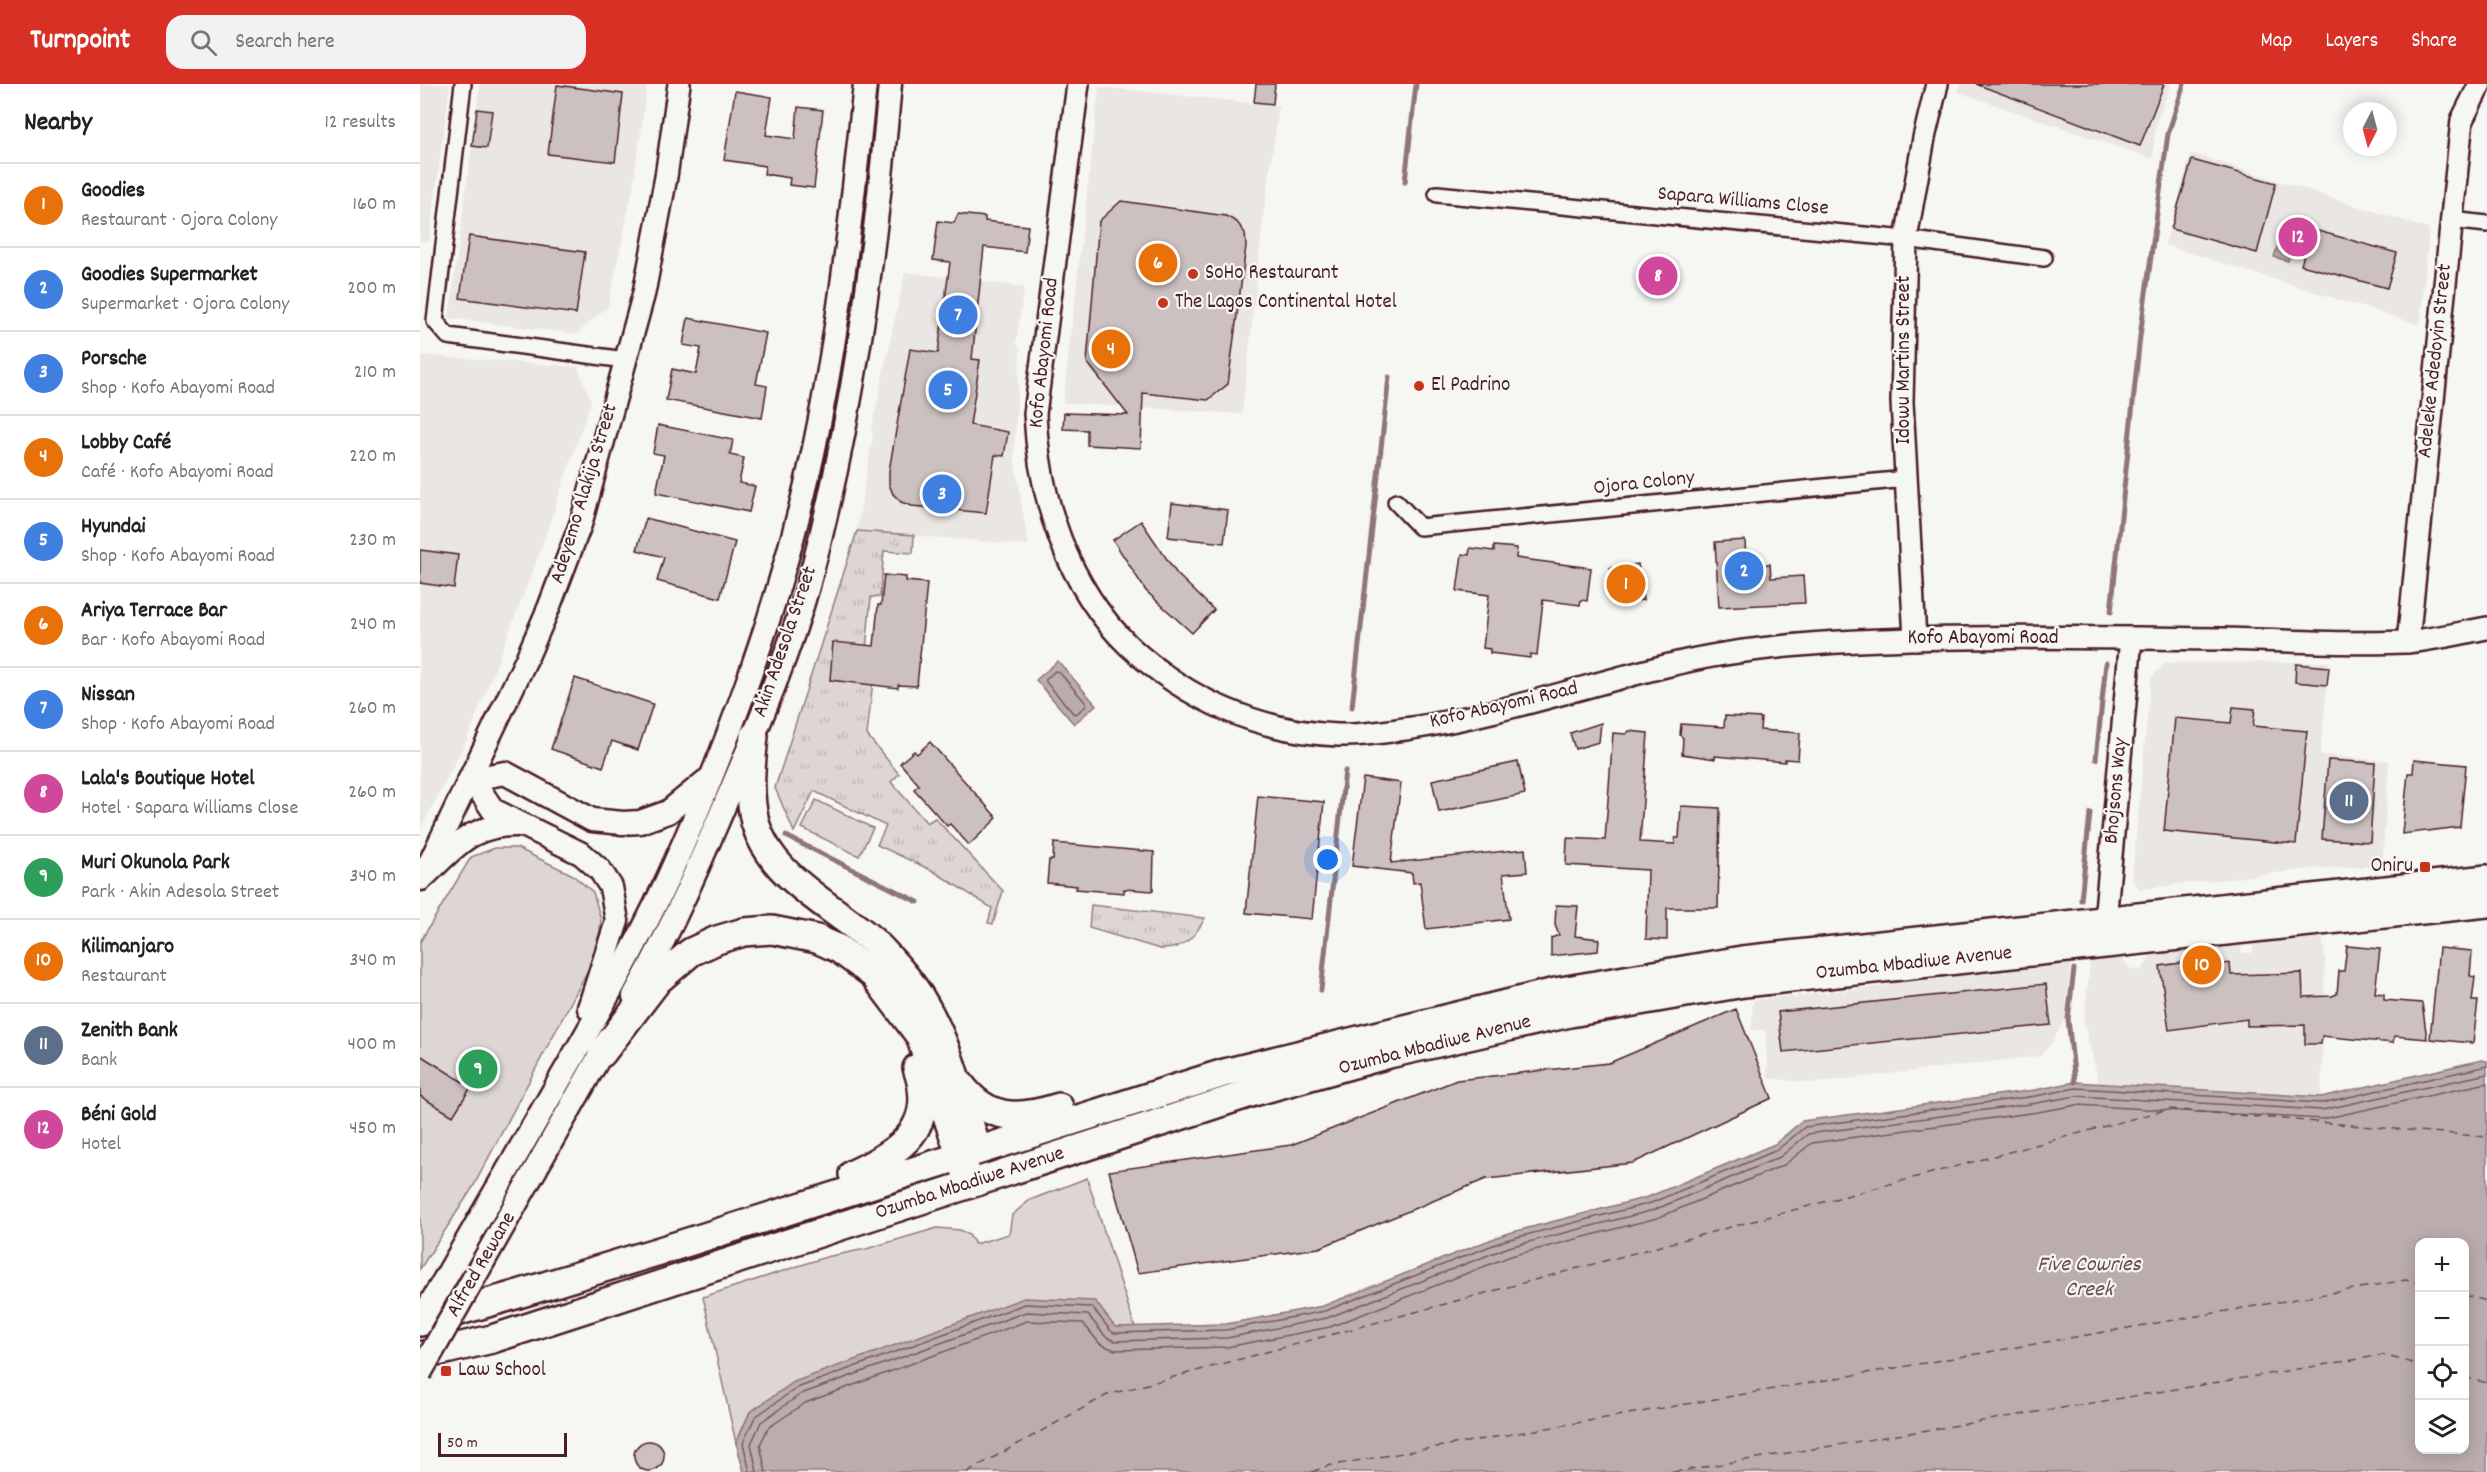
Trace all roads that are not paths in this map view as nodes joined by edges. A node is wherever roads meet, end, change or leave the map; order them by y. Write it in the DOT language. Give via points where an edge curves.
graph roads {
  1 [pos="463,84"];
  2 [pos="680,84"];
  3 [pos="865,84"];
  4 [pos="891,84"];
  5 [pos="1078,84"];
  6 [pos="1937,84"];
  7 [pos="2480,84"];
  8 [pos="1437,194"];
  9 [pos="2451,220"];
  10 [pos="2487,224"];
  11 [pos="1906,239"];
  12 [pos="2044,258"];
  13 [pos="625,360"];
  14 [pos="1906,479"];
  15 [pos="1396,501"];
  16 [pos="2487,628"];
  17 [pos="2131,638"];
  18 [pos="1915,639"];
  19 [pos="2408,642"];
  20 [pos="754,736"];
  21 [pos="471,778"];
  22 [pos="709,778"];
  23 [pos="524,825"];
  24 [pos="2487,879"];
  25 [pos="421,880"];
  26 [pos="2487,903"];
  27 [pos="2107,932"];
  28 [pos="903,1015"];
  29 [pos="602,1053"];
  30 [pos="571,1060"];
  31 [pos="1224,1072"];
  32 [pos="957,1079"];
  33 [pos="969,1152"];
  34 [pos="543,1156"];
  35 [pos="978,1181"];
  36 [pos="803,1204"];
  37 [pos="422,1321"];
  38 [pos="420,1356"];
  39 [pos="420,1373"];
  1 -- 13 [label="street" via="435,321 448,336"];
  2 -- 13 [label="street, Adeyemo Alakija Street" via="644,293"];
  3 -- 22 [label="main road, Akin Adesola Street" via="843,290 804,492 763,636"];
  4 -- 20 [label="main road, Akin Adesola Street" via="868,299 834,474 803,603"];
  5 -- 18 [label="street, Kofo Abayomi Road" via="1037,390 1036,446 1052,517 1085,591 1123,640 1179,686 1249,719 1288,729 1340,735 1450,722 1681,662 1733,653"];
  6 -- 11 [label="street, Idowu Martins Street"];
  7 -- 9 [label="street, Adeleke Adedoyin Street" via="2462,120"];
  8 -- 11 [label="street, Sapara Williams Close"];
  9 -- 10 [label="street"];
  9 -- 19 [label="street, Adeleke Adedoyin Street"];
  11 -- 12 [label="street, Sapara Williams Close"];
  11 -- 14 [label="street, Idowu Martins Street" via="1902,402"];
  13 -- 21 [label="street, Adeyemo Alakija Street" via="581,523 549,607"];
  14 -- 15 [label="street, Ojora Colony" via="1420,527"];
  14 -- 18 [label="street, Idowu Martins Street"];
  16 -- 19 [label="street, Kofo Abayomi Road"];
  17 -- 18 [label="street, Kofo Abayomi Road"];
  17 -- 19 [label="street, Kofo Abayomi Road"];
  17 -- 27 [label="street, Bhojsons Way"];
  20 -- 29 [label="main road, Akin Adesola Street" via="662,947"];
  20 -- 32 [label="highway" via="750,787 756,824 764,841 786,872 870,938 901,970 923,1000"];
  21 -- 22 [label="main road" via="505,773 592,820 623,823 640,822 668,812"];
  21 -- 23 [label="main road" via="493,810"];
  21 -- 25 [label="street, Adeyemo Alakija Street"];
  22 -- 30 [label="main road, Akin Adesola Street" via="628,960"];
  23 -- 25 [label="main road" via="478,830"];
  23 -- 30 [label="main road" via="582,854 600,870 615,903 617,921 612,942"];
  24 -- 27 [label="highway, Ozumba Mbadiwe Avenue"];
  26 -- 27 [label="highway, Ozumba Mbadiwe Avenue"];
  27 -- 31 [label="highway, Ozumba Mbadiwe Avenue" via="1742,960 1555,992"];
  27 -- 35 [label="highway, Ozumba Mbadiwe Avenue" via="1744,983 1570,1014 1389,1054"];
  28 -- 29 [label="highway" via="874,975 839,949 797,934 772,930 744,932 692,952 658,981"];
  28 -- 33 [label="highway" via="920,1036"];
  28 -- 36 [label="highway" via="924,1088 922,1115 902,1145 891,1154 830,1185"];
  29 -- 34 [label="main road, Akin Adesola Street"];
  30 -- 37 [label="main road, Akin Adesola Street, bridge"];
  31 -- 32 [label="highway" via="1125,1089 1030,1115 987,1110"];
  31 -- 33 [label="highway, Ozumba Mbadiwe Avenue"];
  32 -- 33 [label="highway"];
  33 -- 35 [label="highway"];
  33 -- 36 [label="highway, Ozumba Mbadiwe Avenue"];
  34 -- 39 [label="main road, Alfred Rewane, bridge"];
  35 -- 38 [label="highway, Ozumba Mbadiwe Avenue" via="492,1339"];
  36 -- 37 [label="highway, Ozumba Mbadiwe Avenue"];
}
